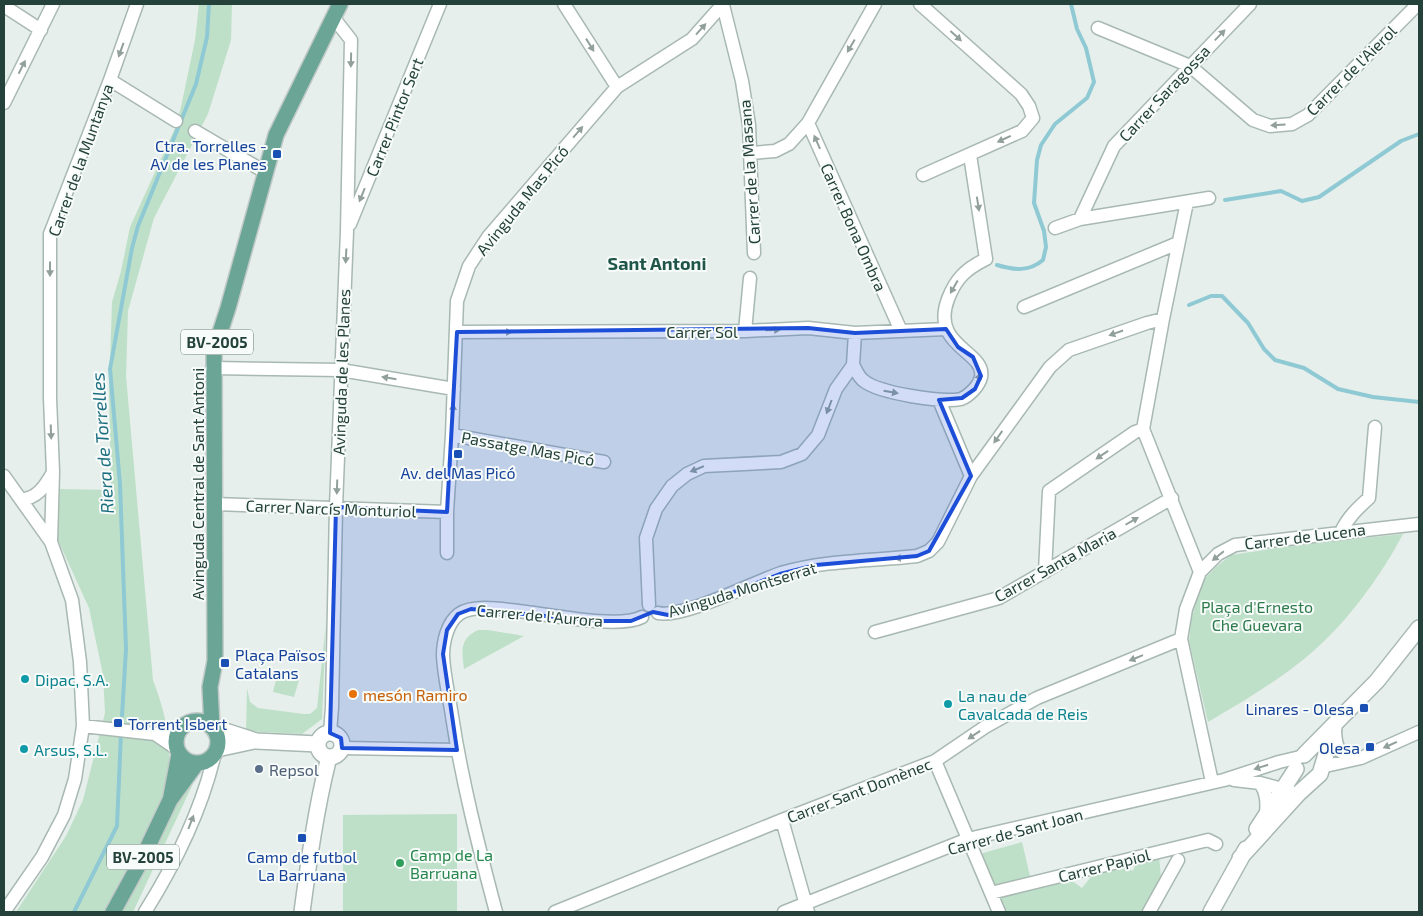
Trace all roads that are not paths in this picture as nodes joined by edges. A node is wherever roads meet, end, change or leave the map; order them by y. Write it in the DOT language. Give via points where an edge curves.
graph roads {
  1 [pos="54,4"];
  2 [pos="137,4"];
  3 [pos="440,4"];
  4 [pos="564,4"];
  5 [pos="723,4"];
  6 [pos="875,4"];
  7 [pos="920,4"];
  8 [pos="1250,4"];
  9 [pos="1418,4"];
  10 [pos="4,6"];
  11 [pos="337,10"];
  12 [pos="1098,28"];
  13 [pos="40,30"];
  14 [pos="1190,66"];
  15 [pos="110,80"];
  16 [pos="617,87"];
  17 [pos="4,103"];
  18 [pos="176,121"];
  19 [pos="808,122"];
  20 [pos="195,131"];
  21 [pos="751,153"];
  22 [pos="970,155"];
  23 [pos="265,172"];
  24 [pos="923,175"];
  25 [pos="1209,198"];
  26 [pos="1187,202"];
  27 [pos="1080,219"];
  28 [pos="1054,228"];
  29 [pos="347,231"];
  30 [pos="1178,243"];
  31 [pos="754,253"];
  32 [pos="750,278"];
  33 [pos="1024,307"];
  34 [pos="1162,319"];
  35 [pos="946,329"];
  36 [pos="745,331"];
  37 [pos="901,331"];
  38 [pos="457,332"];
  39 [pos="855,333"];
  40 [pos="853,365"];
  41 [pos="212,368"];
  42 [pos="341,370"];
  43 [pos="454,389"];
  44 [pos="939,400"];
  45 [pos="1375,427"];
  46 [pos="1143,429"];
  47 [pos="452,435"];
  48 [pos="604,462"];
  49 [pos="53,472"];
  50 [pos="4,476"];
  51 [pos="971,476"];
  52 [pos="1172,498"];
  53 [pos="21,499"];
  54 [pos="215,504"];
  55 [pos="336,507"];
  56 [pos="447,512"];
  57 [pos="1419,524"];
  58 [pos="1341,532"];
  59 [pos="51,542"];
  60 [pos="447,552"];
  61 [pos="1045,572"];
  62 [pos="1200,572"];
  63 [pos="654,609"];
  64 [pos="1419,628"];
  65 [pos="875,632"];
  66 [pos="1181,639"];
  67 [pos="210,687"];
  68 [pos="186,724"];
  69 [pos="1335,724"];
  70 [pos="83,726"];
  71 [pos="213,729"];
  72 [pos="1419,732"];
  73 [pos="330,733"];
  74 [pos="155,734"];
  75 [pos="256,741"];
  76 [pos="318,744"];
  77 [pos="457,750"];
  78 [pos="178,751"];
  79 [pos="216,751"];
  80 [pos="336,752"];
  81 [pos="1361,758"];
  82 [pos="935,761"];
  83 [pos="1300,761"];
  84 [pos="197,763"];
  85 [pos="1319,770"];
  86 [pos="1218,781"];
  87 [pos="1260,783"];
  88 [pos="1282,789"];
  89 [pos="1299,793"];
  90 [pos="170,800"];
  91 [pos="1266,815"];
  92 [pos="782,820"];
  93 [pos="968,839"];
  94 [pos="1216,844"];
  95 [pos="1240,858"];
  96 [pos="1178,860"];
  97 [pos="991,893"];
  98 [pos="807,908"];
  99 [pos="4,912"];
  100 [pos="113,912"];
  101 [pos="145,912"];
  102 [pos="302,912"];
  103 [pos="496,912"];
  104 [pos="555,912"];
  105 [pos="784,912"];
  106 [pos="999,912"];
  107 [pos="1149,912"];
  108 [pos="1211,912"];
  1 -- 13 [label="street"];
  2 -- 15 [label="street, Carrer de la Muntanya, one-way"];
  3 -- 29 [label="street, Carrer Pintor Sert, one-way"];
  4 -- 16 [label="street, one-way"];
  16 -- 5 [label="street, Avinguda Mas Picó, one-way" via="692,39"];
  5 -- 21 [label="street, Carrer de la Masana" via="742,81"];
  6 -- 19 [label="street, one-way"];
  7 -- 22 [label="street, one-way" via="1021,94 1033,118 1022,131"];
  14 -- 8 [label="street, Carrer Saragossa, one-way"];
  9 -- 14 [label="street, Carrer de l'Aierol, one-way" via="1308,115 1292,124 1270,126 1253,120"];
  10 -- 13 [label="street"];
  11 -- 23 [label="main road, Avinguda Central de Sant Antoni / BV-2005" via="283,119"];
  11 -- 29 [label="street, Avinguda de les Planes, one-way" via="351,40"];
  12 -- 14 [label="street, Carrer de l'Aierol"];
  17 -- 13 [label="street, one-way"];
  14 -- 27 [label="street, Carrer Saragossa" via="1114,146"];
  15 -- 18 [label="street"];
  15 -- 49 [label="street, Carrer de la Muntanya, one-way" via="50,234"];
  38 -- 16 [label="street, Avinguda Mas Picó, one-way" via="457,301 470,266 488,237"];
  19 -- 21 [label="street" via="789,144 775,152"];
  37 -- 19 [label="street, Carrer Bona Ombra, one-way"];
  20 -- 23 [label="street"];
  21 -- 31 [label="street, Carrer de la Masana"];
  22 -- 24 [label="street"];
  22 -- 35 [label="street, one-way" via="986,259 968,268 953,286 944,310"];
  23 -- 41 [label="main road, Avinguda Central de Sant Antoni / BV-2005" via="214,351"];
  25 -- 26 [label="street"];
  26 -- 27 [label="street"];
  26 -- 30 [label="street"];
  27 -- 28 [label="street"];
  29 -- 42 [label="street, Avinguda de les Planes, one-way"];
  30 -- 33 [label="street"];
  30 -- 34 [label="street"];
  32 -- 36 [label="street"];
  34 -- 46 [label="street"];
  34 -- 51 [label="street, Avinguda Montserrat, one-way" via="1069,350 1050,367"];
  35 -- 37 [label="street, Carrer Sol"];
  44 -- 35 [label="street, one-way" via="962,398 975,389 981,376 973,357 958,347"];
  38 -- 36 [label="street, Carrer Sol, one-way"];
  36 -- 39 [label="street, Carrer Sol, one-way" via="808,328"];
  37 -- 39 [label="street, Carrer Sol"];
  38 -- 43 [label="street, Avinguda Mas Picó"];
  39 -- 40 [label="street"];
  40 -- 44 [label="street, one-way" via="862,381 883,391"];
  40 -- 63 [label="street, one-way" via="836,389 818,435 802,454 781,462 704,466 672,486 656,509 646,538"];
  41 -- 42 [label="street"];
  41 -- 54 [label="main road, Avinguda Central de Sant Antoni / BV-2005"];
  43 -- 42 [label="street, one-way"];
  42 -- 55 [label="street, Avinguda de les Planes, one-way"];
  47 -- 43 [label="street, Avinguda Mas Picó, one-way"];
  44 -- 51 [label="street"];
  45 -- 58 [label="street" via="1369,498"];
  46 -- 52 [label="street"];
  46 -- 61 [label="street, one-way" via="1049,492"];
  47 -- 48 [label="street, Passatge Mas Picó"];
  47 -- 56 [label="street, Avinguda Mas Picó"];
  49 -- 53 [label="street" via="44,489 28,499"];
  49 -- 59 [label="street, Carrer de la Muntanya"];
  50 -- 53 [label="street"];
  51 -- 63 [label="street, Avinguda Montserrat, one-way" via="938,542 923,554 816,565 780,574 668,615"];
  61 -- 52 [label="street, Carrer Santa Maria, one-way"];
  52 -- 62 [label="street"];
  53 -- 59 [label="street"];
  54 -- 55 [label="street, Carrer Narcís Monturiol"];
  54 -- 67 [label="main road, Avinguda Central de Sant Antoni / BV-2005" via="215,661"];
  55 -- 56 [label="street, Carrer Narcís Monturiol"];
  55 -- 73 [label="street, Avinguda de les Planes"];
  56 -- 60 [label="street, Avinguda Mas Picó"];
  57 -- 58 [label="street, Carrer de Lucena"];
  58 -- 62 [label="street, Carrer de Lucena, one-way" via="1235,545 1218,554"];
  59 -- 70 [label="street" via="72,600 80,662"];
  61 -- 65 [label="street, Carrer Santa Maria" via="999,598"];
  62 -- 66 [label="street" via="1186,609"];
  63 -- 77 [label="street, Carrer de l'Aurora" via="643,610 642,617 630,621 600,621 495,609 470,609 458,614 447,630 443,654"];
  64 -- 69 [label="street" via="1377,682"];
  66 -- 82 [label="street, Carrer Sant Domènec, one-way" via="1037,698 985,727"];
  66 -- 86 [label="street"];
  67 -- 68 [label="main road, Avinguda Central de Sant Antoni / BV-2005"];
  67 -- 71 [label="main road, Avinguda Central de Sant Antoni / BV-2005"];
  68 -- 71 [label="main road" via="202,722"];
  68 -- 74 [label="street"];
  68 -- 78 [label="main road, BV-2005" via="176,738"];
  69 -- 81 [label="street" via="1338,749 1346,756"];
  69 -- 83 [label="street"];
  69 -- 85 [label="street"];
  70 -- 74 [label="street"];
  70 -- 99 [label="street" via="75,779 64,815 42,856"];
  71 -- 75 [label="street"];
  71 -- 79 [label="main road, BV-2005" via="217,737"];
  72 -- 81 [label="street, one-way"];
  73 -- 76 [label="street" via="321,737"];
  73 -- 80 [label="street" via="341,738"];
  74 -- 78 [label="street"];
  75 -- 76 [label="street"];
  75 -- 79 [label="street"];
  76 -- 80 [label="street" via="320,751"];
  77 -- 80 [label="street"];
  77 -- 103 [label="street, Carrer de l'Aurora"];
  78 -- 84 [label="main road" via="187,761"];
  78 -- 90 [label="main road, BV-2005"];
  79 -- 84 [label="main road, BV-2005" via="204,762"];
  101 -- 79 [label="street, one-way" via="188,831"];
  80 -- 102 [label="street" via="322,782"];
  81 -- 85 [label="street"];
  82 -- 92 [label="street, Carrer Sant Domènec"];
  82 -- 93 [label="street"];
  83 -- 85 [label="street" via="1313,755 1317,757"];
  83 -- 85 [label="street" via="1302,778"];
  83 -- 86 [label="street, Carrer de Sant Joan, one-way" via="1279,762"];
  83 -- 88 [label="street"];
  84 -- 90 [label="main road, BV-2005"];
  85 -- 89 [label="street"];
  86 -- 87 [label="street, Carrer de Sant Joan"];
  86 -- 93 [label="street, Carrer de Sant Joan"];
  87 -- 88 [label="street, Carrer de Sant Joan"];
  87 -- 91 [label="street" via="1266,797"];
  88 -- 89 [label="street, Carrer de Sant Joan"];
  88 -- 91 [label="street"];
  89 -- 95 [label="street"];
  90 -- 100 [label="main road, BV-2005" via="142,861"];
  91 -- 95 [label="street"];
  92 -- 98 [label="street"];
  92 -- 104 [label="street, Carrer Sant Domènec"];
  93 -- 97 [label="street"];
  93 -- 98 [label="street, Carrer de Sant Joan"];
  94 -- 97 [label="street, Carrer Papiol" via="1208,840"];
  95 -- 108 [label="street"];
  96 -- 107 [label="street, Carrer Papiol"];
  97 -- 106 [label="street"];
  98 -- 105 [label="street, Carrer de Sant Joan"];
}
